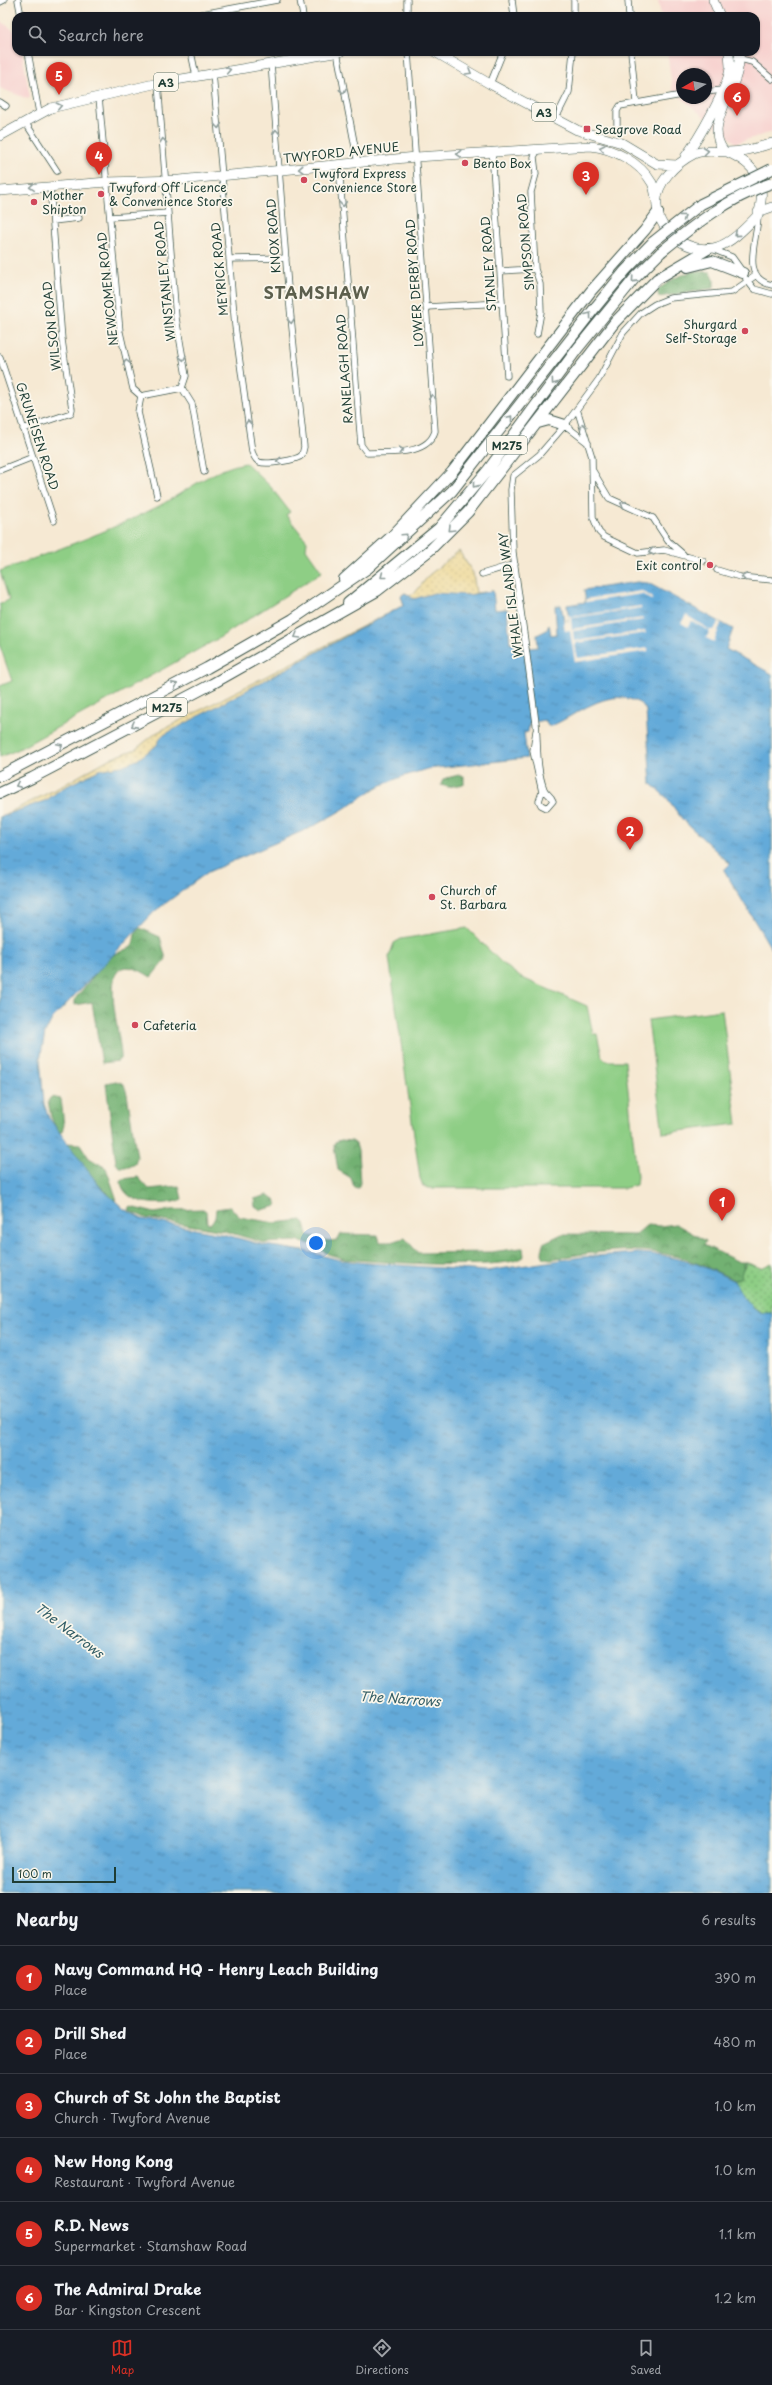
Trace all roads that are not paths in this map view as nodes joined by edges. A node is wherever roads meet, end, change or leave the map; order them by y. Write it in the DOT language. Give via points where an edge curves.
graph roads {
  1 [pos="4,0"];
  2 [pos="18,0"];
  3 [pos="277,0"];
  4 [pos="300,0"];
  5 [pos="407,0"];
  6 [pos="512,0"];
  7 [pos="575,0"];
  8 [pos="628,0"];
  9 [pos="0,2"];
  10 [pos="714,2"];
  11 [pos="20,12"];
  12 [pos="213,12"];
  13 [pos="302,12"];
  14 [pos="407,12"];
  15 [pos="514,12"];
  16 [pos="574,12"];
  17 [pos="629,12"];
  18 [pos="718,12"];
  19 [pos="721,12"];
  20 [pos="29,56"];
  21 [pos="191,56"];
  22 [pos="300,56"];
  23 [pos="337,56"];
  24 [pos="408,56"];
  25 [pos="442,56"];
  26 [pos="501,56"];
  27 [pos="572,56"];
  28 [pos="631,56"];
  29 [pos="729,56"];
  30 [pos="739,56"];
  31 [pos="741,56"];
  32 [pos="271,62"];
  33 [pos="213,73"];
  34 [pos="196,76"];
  35 [pos="772,79"];
  36 [pos="158,83"];
  37 [pos="490,84"];
  38 [pos="722,90"];
  39 [pos="712,91"];
  40 [pos="676,96"];
  41 [pos="99,97"];
  42 [pos="0,102"];
  43 [pos="636,102"];
  44 [pos="6,106"];
  45 [pos="39,113"];
  46 [pos="556,118"];
  47 [pos="25,122"];
  48 [pos="617,128"];
  49 [pos="0,136"];
  50 [pos="772,144"];
  51 [pos="538,149"];
  52 [pos="492,151"];
  53 [pos="725,152"];
  54 [pos="416,157"];
  55 [pos="358,163"];
  56 [pos="680,163"];
  57 [pos="339,166"];
  58 [pos="772,168"];
  59 [pos="279,170"];
  60 [pos="57,171"];
  61 [pos="222,175"];
  62 [pos="166,180"];
  63 [pos="107,182"];
  64 [pos="772,183"];
  65 [pos="50,186"];
  66 [pos="0,191"];
  67 [pos="657,207"];
  68 [pos="772,208"];
  69 [pos="168,213"];
  70 [pos="758,214"];
  71 [pos="111,217"];
  72 [pos="79,218"];
  73 [pos="53,221"];
  74 [pos="709,249"];
  75 [pos="286,258"];
  76 [pos="229,259"];
  77 [pos="535,269"];
  78 [pos="500,271"];
  79 [pos="755,276"];
  80 [pos="745,277"];
  81 [pos="771,284"];
  82 [pos="647,289"];
  83 [pos="772,294"];
  84 [pos="502,303"];
  85 [pos="426,307"];
  86 [pos="537,334"];
  87 [pos="0,357"];
  88 [pos="507,376"];
  89 [pos="182,388"];
  90 [pos="141,396"];
  91 [pos="577,409"];
  92 [pos="538,423"];
  93 [pos="565,425"];
  94 [pos="23,429"];
  95 [pos="588,443"];
  96 [pos="363,450"];
  97 [pos="33,457"];
  98 [pos="257,461"];
  99 [pos="592,469"];
  100 [pos="0,470"];
  101 [pos="204,472"];
  102 [pos="157,496"];
  103 [pos="54,521"];
  104 [pos="684,554"];
  105 [pos="703,561"];
  106 [pos="515,564"];
  107 [pos="717,570"];
  108 [pos="482,574"];
  109 [pos="772,580"];
  110 [pos="319,602"];
  111 [pos="331,617"];
  112 [pos="536,731"];
  113 [pos="0,776"];
  114 [pos="0,793"];
  115 [pos="549,795"];
  116 [pos="541,797"];
  1 -- 9 [label="street"];
  2 -- 11 [label="street"];
  3 -- 12 [label="street"];
  4 -- 13 [label="street"];
  5 -- 14 [label="street"];
  6 -- 15 [label="street"];
  7 -- 16 [label="street"];
  8 -- 17 [label="street"];
  10 -- 18 [label="main road"];
  10 -- 19 [label="main road"];
  20 -- 45 [label="street"];
  21 -- 34 [label="street"];
  22 -- 32 [label="main road, A3"];
  23 -- 55 [label="street, one-way"];
  24 -- 54 [label="street, LOWER DERBY ROAD"];
  25 -- 37 [label="main road, A3, one-way"];
  26 -- 37 [label="street"];
  27 -- 46 [label="street" via="567,96"];
  28 -- 43 [label="street"];
  29 -- 38 [label="main road" via="729,72"];
  30 -- 53 [label="main road" via="737,78 715,128 717,140"];
  31 -- 35 [label="street"];
  33 -- 32 [label="main road, A3, one-way"];
  59 -- 32 [label="street, KNOX ROAD, one-way"];
  33 -- 34 [label="main road, A3"];
  33 -- 61 [label="street, MEYRICK ROAD, one-way"];
  34 -- 36 [label="main road, A3"];
  36 -- 41 [label="main road, A3"];
  62 -- 36 [label="street, WINSTANLEY ROAD, one-way"];
  37 -- 46 [label="main road, A3"];
  38 -- 39 [label="street"];
  38 -- 56 [label="main road" via="699,139"];
  40 -- 43 [label="street"];
  45 -- 41 [label="main road, A3, one-way"];
  41 -- 63 [label="street, NEWCOMEN ROAD"];
  42 -- 44 [label="street"];
  43 -- 48 [label="street" via="623,104 618,108"];
  45 -- 47 [label="main road, A3"];
  46 -- 56 [label="main road, A3" via="576,130 622,143 656,164"];
  47 -- 49 [label="main road, A3"];
  47 -- 60 [label="street"];
  50 -- 53 [label="main road" via="749,150"];
  51 -- 52 [label="main road, TWYFORD AVENUE"];
  67 -- 51 [label="main road, TWYFORD AVENUE, one-way" via="652,184 645,174 615,152 591,146"];
  51 -- 77 [label="street, SIMPSON ROAD" via="534,157 536,174 531,192"];
  52 -- 54 [label="main road, TWYFORD AVENUE, one-way"];
  52 -- 78 [label="street, STANLEY ROAD"];
  56 -- 53 [label="main road, one-way" via="698,152"];
  53 -- 70 [label="main road" via="742,159 755,171 762,188"];
  54 -- 55 [label="main road, TWYFORD AVENUE"];
  54 -- 85 [label="street, LOWER DERBY ROAD"];
  55 -- 57 [label="main road, TWYFORD AVENUE"];
  56 -- 67 [label="main road" via="664,181"];
  57 -- 59 [label="main road, TWYFORD AVENUE, one-way"];
  57 -- 96 [label="street, RANELAGH ROAD, one-way"];
  110 -- 58 [label="highway, M275, one-way, bridge" via="368,568 452,491 594,309 653,242 701,204"];
  59 -- 61 [label="main road, TWYFORD AVENUE"];
  59 -- 75 [label="street, KNOX ROAD"];
  61 -- 62 [label="main road, TWYFORD AVENUE"];
  61 -- 76 [label="street, MEYRICK ROAD"];
  62 -- 63 [label="main road, TWYFORD AVENUE"];
  62 -- 69 [label="street, WINSTANLEY ROAD"];
  63 -- 65 [label="main road, TWYFORD AVENUE"];
  63 -- 71 [label="street, NEWCOMEN ROAD"];
  64 -- 111 [label="highway, M275, one-way, bridge" via="749,192 709,214 661,252 634,279 578,348 488,470 439,528 394,568"];
  65 -- 66 [label="main road, TWYFORD AVENUE, one-way"];
  65 -- 73 [label="street, WILSON ROAD"];
  67 -- 74 [label="main road" via="663,223 683,244"];
  67 -- 110 [label="highway, M275" via="645,230 591,291 452,472 392,536"];
  68 -- 70 [label="main road"];
  69 -- 71 [label="street"];
  69 -- 89 [label="street, WINSTANLEY ROAD, one-way" via="178,328 186,369 186,380"];
  70 -- 74 [label="main road, one-way" via="728,242"];
  70 -- 79 [label="street" via="753,260"];
  90 -- 71 [label="street, NEWCOMEN ROAD, one-way" via="133,389 120,332"];
  72 -- 73 [label="street"];
  73 -- 94 [label="street, WILSON ROAD" via="62,340 72,409 71,413"];
  74 -- 80 [label="street" via="732,257"];
  74 -- 82 [label="highway, M275" via="664,274"];
  75 -- 76 [label="street"];
  75 -- 98 [label="street, KNOX ROAD, one-way" via="304,450 295,460 264,463"];
  98 -- 76 [label="street, MEYRICK ROAD, one-way" via="252,452 237,344"];
  77 -- 78 [label="street"];
  77 -- 86 [label="street, SIMPSON ROAD" via="540,284 541,306"];
  78 -- 84 [label="street, STANLEY ROAD"];
  79 -- 80 [label="street, WHALE ISLAND WAY"];
  79 -- 81 [label="street" via="762,282"];
  80 -- 82 [label="highway, M275" via="718,262 706,261 681,269"];
  80 -- 83 [label="street" via="758,291"];
  80 -- 91 [label="street, WHALE ISLAND WAY" via="732,292 670,298 640,314 623,332 599,379"];
  82 -- 92 [label="highway, M275" via="615,322"];
  84 -- 85 [label="street"];
  84 -- 88 [label="street, STANLEY ROAD"];
  96 -- 85 [label="street, LOWER DERBY ROAD, one-way" via="369,453 420,449 429,444 434,436"];
  87 -- 94 [label="street, GRUNEISEN ROAD"];
  89 -- 90 [label="street"];
  89 -- 101 [label="street" via="192,404"];
  90 -- 102 [label="street" via="138,412"];
  91 -- 93 [label="street, WHALE ISLAND WAY"];
  95 -- 91 [label="street, one-way"];
  92 -- 93 [label="highway, M275" via="549,420"];
  92 -- 111 [label="highway, M275, one-way" via="468,512 430,550 364,600"];
  93 -- 95 [label="street"];
  93 -- 106 [label="street, WHALE ISLAND WAY" via="539,455 513,476 511,490"];
  94 -- 97 [label="street, GRUNEISEN ROAD"];
  95 -- 99 [label="street"];
  97 -- 100 [label="street"];
  97 -- 103 [label="street, GRUNEISEN ROAD"];
  104 -- 99 [label="street, one-way" via="668,541 653,518 609,498"];
  104 -- 99 [label="street, one-way" via="660,550 640,554 601,535 593,517"];
  104 -- 105 [label="street"];
  106 -- 108 [label="street"];
  106 -- 112 [label="street, WHALE ISLAND WAY"];
  109 -- 107 [label="street, one-way" via="740,577"];
  113 -- 110 [label="highway, M275, one-way" via="207,668"];
  111 -- 114 [label="highway, M275, one-way" via="212,684"];
  112 -- 115 [label="street" via="542,782 544,790"];
  112 -- 116 [label="street" via="533,751"];
  115 -- 116 [label="street"];
  115 -- 116 [label="street" via="553,801 547,808 540,804"];
}
